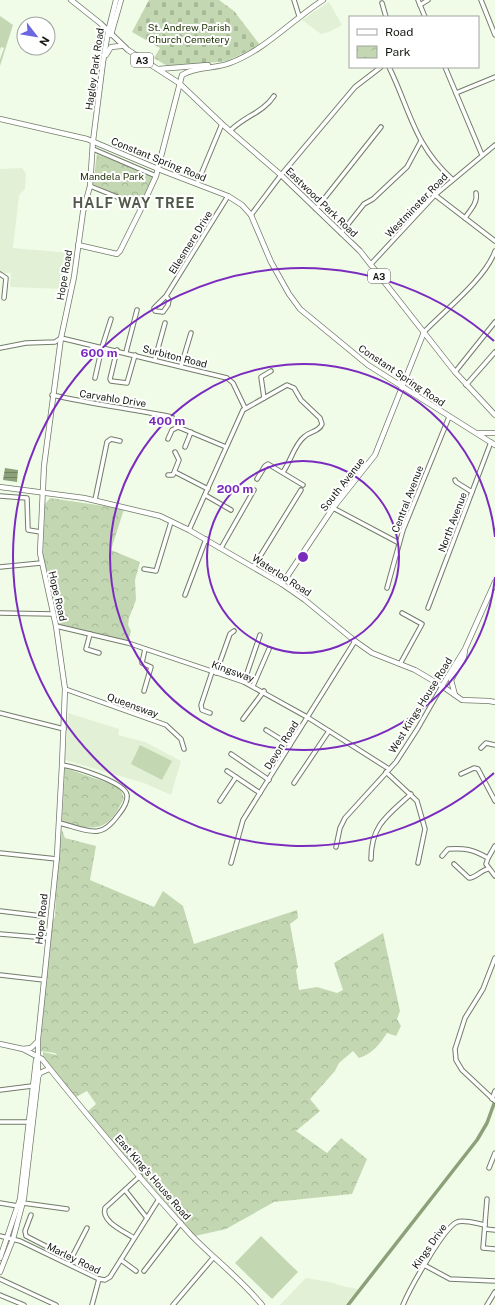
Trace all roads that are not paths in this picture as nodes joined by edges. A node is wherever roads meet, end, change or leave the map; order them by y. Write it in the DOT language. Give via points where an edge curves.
graph roads {
  1 [pos="70,0"];
  2 [pos="116,0"];
  3 [pos="120,0"];
  4 [pos="294,0"];
  5 [pos="323,0"];
  6 [pos="418,0"];
  7 [pos="428,0"];
  8 [pos="481,0"];
  9 [pos="382,3"];
  10 [pos="420,5"];
  11 [pos="299,16"];
  12 [pos="386,16"];
  13 [pos="425,16"];
  14 [pos="109,34"];
  15 [pos="495,35"];
  16 [pos="122,46"];
  17 [pos="235,61"];
  18 [pos="103,62"];
  19 [pos="380,68"];
  20 [pos="389,68"];
  21 [pos="445,68"];
  22 [pos="158,69"];
  23 [pos="495,77"];
  24 [pos="179,83"];
  25 [pos="456,93"];
  26 [pos="274,96"];
  27 [pos="0,119"];
  28 [pos="222,124"];
  29 [pos="381,127"];
  30 [pos="230,131"];
  31 [pos="421,141"];
  32 [pos="93,142"];
  33 [pos="495,146"];
  34 [pos="93,149"];
  35 [pos="482,155"];
  36 [pos="158,169"];
  37 [pos="281,175"];
  38 [pos="156,176"];
  39 [pos="452,179"];
  40 [pos="197,184"];
  41 [pos="90,186"];
  42 [pos="476,193"];
  43 [pos="435,195"];
  44 [pos="228,196"];
  45 [pos="142,207"];
  46 [pos="316,209"];
  47 [pos="251,215"];
  48 [pos="465,218"];
  49 [pos="341,233"];
  50 [pos="495,241"];
  51 [pos="78,245"];
  52 [pos="495,251"];
  53 [pos="371,264"];
  54 [pos="0,274"];
  55 [pos="166,296"];
  56 [pos="4,298"];
  57 [pos="137,310"];
  58 [pos="112,319"];
  59 [pos="495,322"];
  60 [pos="165,323"];
  61 [pos="424,332"];
  62 [pos="191,333"];
  63 [pos="61,338"];
  64 [pos="102,347"];
  65 [pos="0,348"];
  66 [pos="117,350"];
  67 [pos="126,352"];
  68 [pos="495,352"];
  69 [pos="135,355"];
  70 [pos="154,359"];
  71 [pos="182,366"];
  72 [pos="271,371"];
  73 [pos="455,372"];
  74 [pos="95,378"];
  75 [pos="466,385"];
  76 [pos="402,387"];
  77 [pos="52,395"];
  78 [pos="264,398"];
  79 [pos="245,408"];
  80 [pos="494,414"];
  81 [pos="172,417"];
  82 [pos="449,417"];
  83 [pos="191,432"];
  84 [pos="477,433"];
  85 [pos="495,433"];
  86 [pos="168,439"];
  87 [pos="120,441"];
  88 [pos="493,444"];
  89 [pos="226,447"];
  90 [pos="185,448"];
  91 [pos="175,452"];
  92 [pos="175,472"];
  93 [pos="283,472"];
  94 [pos="168,475"];
  95 [pos="257,479"];
  96 [pos="455,480"];
  97 [pos="303,485"];
  98 [pos="0,487"];
  99 [pos="208,489"];
  100 [pos="254,490"];
  101 [pos="301,490"];
  102 [pos="472,492"];
  103 [pos="42,493"];
  104 [pos="206,494"];
  105 [pos="0,496"];
  106 [pos="95,500"];
  107 [pos="333,508"];
  108 [pos="231,510"];
  109 [pos="172,522"];
  110 [pos="189,530"];
  111 [pos="41,532"];
  112 [pos="206,539"];
  113 [pos="399,543"];
  114 [pos="221,548"];
  115 [pos="42,563"];
  116 [pos="254,566"];
  117 [pos="0,567"];
  118 [pos="144,569"];
  119 [pos="495,582"];
  120 [pos="282,584"];
  121 [pos="387,588"];
  122 [pos="185,595"];
  123 [pos="428,608"];
  124 [pos="0,613"];
  125 [pos="402,613"];
  126 [pos="52,614"];
  127 [pos="56,626"];
  128 [pos="234,631"];
  129 [pos="90,634"];
  130 [pos="260,635"];
  131 [pos="354,641"];
  132 [pos="145,649"];
  133 [pos="269,649"];
  134 [pos="465,649"];
  135 [pos="99,653"];
  136 [pos="400,664"];
  137 [pos="214,673"];
  138 [pos="247,675"];
  139 [pos="256,678"];
  140 [pos="244,682"];
  141 [pos="253,686"];
  142 [pos="442,686"];
  143 [pos="65,689"];
  144 [pos="144,690"];
  145 [pos="264,691"];
  146 [pos="455,696"];
  147 [pos="495,702"];
  148 [pos="0,713"];
  149 [pos="210,713"];
  150 [pos="307,717"];
  151 [pos="243,719"];
  152 [pos="64,729"];
  153 [pos="266,730"];
  154 [pos="329,731"];
  155 [pos="290,745"];
  156 [pos="495,745"];
  157 [pos="481,748"];
  158 [pos="184,749"];
  159 [pos="231,754"];
  160 [pos="62,765"];
  161 [pos="389,769"];
  162 [pos="227,771"];
  163 [pos="386,772"];
  164 [pos="461,774"];
  165 [pos="236,777"];
  166 [pos="269,780"];
  167 [pos="294,783"];
  168 [pos="260,793"];
  169 [pos="411,794"];
  170 [pos="220,801"];
  171 [pos="495,801"];
  172 [pos="59,823"];
  173 [pos="495,846"];
  174 [pos="336,848"];
  175 [pos="0,853"];
  176 [pos="442,856"];
  177 [pos="488,858"];
  178 [pos="57,859"];
  179 [pos="371,859"];
  180 [pos="231,863"];
  181 [pos="418,863"];
  182 [pos="454,864"];
  183 [pos="488,869"];
  184 [pos="495,876"];
  185 [pos="0,911"];
  186 [pos="42,916"];
  187 [pos="0,934"];
  188 [pos="48,938"];
  189 [pos="495,958"];
  190 [pos="0,975"];
  191 [pos="44,980"];
  192 [pos="38,1039"];
  193 [pos="0,1044"];
  194 [pos="24,1049"];
  195 [pos="37,1056"];
  196 [pos="50,1069"];
  197 [pos="38,1078"];
  198 [pos="32,1086"];
  199 [pos="0,1090"];
  200 [pos="495,1091"];
  201 [pos="493,1100"];
  202 [pos="0,1122"];
  203 [pos="28,1122"];
  204 [pos="495,1153"];
  205 [pos="489,1168"];
  206 [pos="140,1176"];
  207 [pos="124,1190"];
  208 [pos="160,1199"];
  209 [pos="487,1199"];
  210 [pos="0,1203"];
  211 [pos="23,1203"];
  212 [pos="18,1206"];
  213 [pos="67,1209"];
  214 [pos="32,1215"];
  215 [pos="147,1218"];
  216 [pos="181,1223"];
  217 [pos="485,1227"];
  218 [pos="87,1228"];
  219 [pos="495,1230"];
  220 [pos="0,1236"];
  221 [pos="10,1238"];
  222 [pos="134,1238"];
  223 [pos="48,1248"];
  224 [pos="495,1249"];
  225 [pos="46,1253"];
  226 [pos="0,1258"];
  227 [pos="213,1258"];
  228 [pos="121,1260"];
  229 [pos="424,1265"];
  230 [pos="136,1271"];
  231 [pos="0,1272"];
  232 [pos="144,1272"];
  233 [pos="0,1279"];
  234 [pos="99,1279"];
  235 [pos="495,1281"];
  236 [pos="495,1292"];
  237 [pos="0,1295"];
  238 [pos="24,1305"];
  239 [pos="56,1305"];
  240 [pos="92,1305"];
  241 [pos="173,1305"];
  242 [pos="262,1305"];
  243 [pos="403,1305"];
  244 [pos="487,1305"];
  1 -- 14 [label="main road, Eastwood Park Road" via="100,23"];
  2 -- 14 [label="main road, Hagley Park Road"];
  3 -- 14 [label="main road, Hagley Park Road"];
  4 -- 11 [label="street"];
  5 -- 11 [label="main road"];
  6 -- 10 [label="street"];
  7 -- 10 [label="street"];
  8 -- 15 [label="street"];
  9 -- 12 [label="street"];
  10 -- 13 [label="street"];
  11 -- 17 [label="main road" via="267,42"];
  14 -- 16 [label="main road, Eastwood Park Road / A3"];
  14 -- 18 [label="main road, Hagley Park Road"];
  16 -- 18 [label="main road" via="111,47"];
  16 -- 22 [label="main road, Eastwood Park Road / A3"];
  17 -- 22 [label="main road"];
  17 -- 24 [label="main road" via="184,73"];
  18 -- 32 [label="main road, Hagley Park Road"];
  19 -- 37 [label="street" via="355,87"];
  20 -- 31 [label="street"];
  21 -- 25 [label="street"];
  22 -- 24 [label="main road, Eastwood Park Road / A3"];
  23 -- 25 [label="street"];
  24 -- 28 [label="main road, Eastwood Park Road / A3"];
  24 -- 36 [label="main road"];
  25 -- 35 [label="street"];
  26 -- 30 [label="street" via="265,107 240,121"];
  27 -- 32 [label="main road, Constant Spring Road" via="69,134"];
  28 -- 30 [label="main road, Eastwood Park Road / A3"];
  28 -- 40 [label="street"];
  29 -- 46 [label="street"];
  30 -- 37 [label="main road, Eastwood Park Road / A3"];
  31 -- 39 [label="street" via="432,158"];
  31 -- 49 [label="street" via="407,167 373,199 364,204"];
  32 -- 34 [label="main road, Hope Road"];
  32 -- 36 [label="main road, Constant Spring Road"];
  33 -- 35 [label="street, Westminster Road"];
  34 -- 38 [label="street"];
  34 -- 41 [label="main road, Hope Road"];
  35 -- 39 [label="street, Westminster Road"];
  36 -- 38 [label="main road"];
  36 -- 40 [label="main road, Constant Spring Road"];
  37 -- 46 [label="main road, Eastwood Park Road / A3"];
  37 -- 47 [label="street"];
  38 -- 45 [label="main road"];
  39 -- 43 [label="street, Westminster Road"];
  40 -- 44 [label="main road, Constant Spring Road"];
  41 -- 45 [label="street"];
  41 -- 51 [label="main road, Hope Road"];
  42 -- 48 [label="street" via="474,205"];
  43 -- 48 [label="street"];
  43 -- 53 [label="street, Westminster Road"];
  44 -- 47 [label="main road, Constant Spring Road"];
  44 -- 55 [label="street, Ellesmere Drive"];
  45 -- 51 [label="main road" via="117,254"];
  46 -- 49 [label="main road, Eastwood Park Road / A3"];
  47 -- 76 [label="main road, Constant Spring Road" via="271,262 300,309 368,365"];
  48 -- 50 [label="street"];
  49 -- 53 [label="main road, Eastwood Park Road / A3"];
  51 -- 63 [label="main road, Hope Road" via="74,279"];
  52 -- 61 [label="street" via="469,288"];
  53 -- 61 [label="main road, Eastwood Park Road / A3"];
  54 -- 56 [label="street" via="6,278"];
  55 -- 55 [label="street, Ellesmere Drive" via="154,308 155,311 163,312 166,309 169,300"];
  57 -- 67 [label="street"];
  58 -- 64 [label="street"];
  59 -- 73 [label="street"];
  60 -- 70 [label="street"];
  61 -- 73 [label="main road, Eastwood Park Road / A3"];
  61 -- 76 [label="main road, South Avenue"];
  62 -- 71 [label="street"];
  63 -- 64 [label="street, Surbiton Road"];
  63 -- 65 [label="street" via="55,342 26,343"];
  63 -- 77 [label="main road, Hope Road"];
  64 -- 66 [label="street, Surbiton Road"];
  64 -- 74 [label="street"];
  66 -- 67 [label="street, Surbiton Road"];
  66 -- 69 [label="street" via="111,381 127,383"];
  67 -- 69 [label="street, Surbiton Road"];
  68 -- 75 [label="street"];
  69 -- 70 [label="street, Surbiton Road"];
  70 -- 71 [label="street, Surbiton Road"];
  71 -- 79 [label="street, Surbiton Road" via="227,378 233,383"];
  72 -- 78 [label="street" via="261,377"];
  73 -- 75 [label="main road, Eastwood Park Road / A3"];
  75 -- 80 [label="main road, Eastwood Park Road / A3"];
  76 -- 82 [label="main road, Constant Spring Road"];
  76 -- 107 [label="main road, South Avenue" via="375,455"];
  77 -- 81 [label="street, Carvahlo Drive"];
  77 -- 103 [label="main road, Hope Road"];
  78 -- 79 [label="street"];
  78 -- 93 [label="street" via="289,385 321,421 319,429 301,440"];
  79 -- 89 [label="street"];
  82 -- 84 [label="main road, Constant Spring Road"];
  82 -- 113 [label="street, Central Avenue"];
  83 -- 86 [label="street" via="178,427 172,430"];
  83 -- 89 [label="street"];
  83 -- 90 [label="street"];
  84 -- 85 [label="main road"];
  84 -- 88 [label="main road, Constant Spring Road"];
  87 -- 106 [label="street" via="111,439 106,442"];
  88 -- 102 [label="street, North Avenue"];
  89 -- 99 [label="street"];
  91 -- 92 [label="street" via="179,460"];
  92 -- 94 [label="street" via="172,476"];
  92 -- 99 [label="street"];
  93 -- 95 [label="street" via="267,465"];
  93 -- 97 [label="street"];
  96 -- 102 [label="street"];
  98 -- 103 [label="main road, Waterloo Road"];
  99 -- 104 [label="street"];
  100 -- 114 [label="street"];
  101 -- 116 [label="street"];
  102 -- 123 [label="street, North Avenue"];
  103 -- 106 [label="main road, Waterloo Road"];
  103 -- 111 [label="main road, Hope Road"];
  104 -- 108 [label="street"];
  104 -- 110 [label="street"];
  105 -- 111 [label="street" via="27,498 28,530"];
  106 -- 109 [label="main road, Waterloo Road" via="132,508"];
  107 -- 113 [label="street"];
  107 -- 120 [label="main road, South Avenue"];
  109 -- 110 [label="main road, Waterloo Road"];
  109 -- 118 [label="street" via="156,571"];
  110 -- 112 [label="main road, Waterloo Road"];
  111 -- 115 [label="main road, Hope Road"];
  112 -- 114 [label="main road, Waterloo Road"];
  112 -- 122 [label="street"];
  113 -- 121 [label="street, Central Avenue"];
  114 -- 116 [label="main road, Waterloo Road"];
  115 -- 117 [label="street"];
  115 -- 126 [label="main road, Hope Road"];
  116 -- 120 [label="main road, Waterloo Road"];
  119 -- 134 [label="main road, West Kings House Road"];
  120 -- 131 [label="main road, Waterloo Road"];
  124 -- 126 [label="street"];
  125 -- 136 [label="street" via="422,624"];
  126 -- 127 [label="main road, Hope Road"];
  127 -- 129 [label="street, Kingsway"];
  127 -- 143 [label="main road, Hope Road"];
  128 -- 137 [label="street" via="230,634"];
  129 -- 132 [label="street, Kingsway"];
  129 -- 135 [label="street" via="86,649"];
  130 -- 138 [label="street"];
  131 -- 136 [label="main road, Waterloo Road" via="372,653"];
  131 -- 150 [label="street, Devon Road"];
  132 -- 137 [label="street, Kingsway"];
  132 -- 144 [label="street" via="142,663 151,667"];
  133 -- 139 [label="street" via="260,674"];
  134 -- 142 [label="main road, West Kings House Road"];
  134 -- 146 [label="main road" via="464,657 451,680"];
  136 -- 142 [label="main road, Waterloo Road"];
  137 -- 140 [label="street, Kingsway"];
  137 -- 149 [label="street" via="201,706 202,710"];
  138 -- 139 [label="street"];
  138 -- 140 [label="street"];
  139 -- 141 [label="street"];
  140 -- 141 [label="street, Kingsway"];
  141 -- 145 [label="street, Kingsway"];
  142 -- 146 [label="main road, Waterloo Road"];
  142 -- 161 [label="street, West Kings House Road" via="418,728"];
  143 -- 152 [label="main road, Hope Road"];
  143 -- 158 [label="street, Queensway" via="166,725 181,739"];
  145 -- 150 [label="street, Kingsway"];
  145 -- 151 [label="street"];
  146 -- 147 [label="main road, Waterloo Road" via="466,702"];
  148 -- 152 [label="street"];
  150 -- 154 [label="street, Kingsway"];
  150 -- 155 [label="street, Devon Road"];
  152 -- 160 [label="main road, Hope Road"];
  153 -- 155 [label="street"];
  154 -- 161 [label="street, Kingsway"];
  154 -- 167 [label="street"];
  155 -- 166 [label="street, Devon Road"];
  156 -- 157 [label="street" via="486,744"];
  159 -- 166 [label="street"];
  160 -- 172 [label="main road, Hope Road"];
  160 -- 172 [label="street" via="116,783 124,788 127,795 126,804 120,813 101,830 94,831"];
  161 -- 163 [label="street, West Kings House Road"];
  162 -- 165 [label="street"];
  163 -- 169 [label="street"];
  163 -- 174 [label="street, West Kings House Road" via="344,818"];
  164 -- 171 [label="street" via="474,768 478,769"];
  165 -- 168 [label="street"];
  165 -- 170 [label="street"];
  166 -- 168 [label="street, Devon Road"];
  168 -- 180 [label="street, Devon Road" via="243,820"];
  169 -- 179 [label="street" via="386,816 379,826 372,839"];
  169 -- 181 [label="street" via="417,801 425,829"];
  172 -- 178 [label="main road, Hope Road"];
  173 -- 177 [label="street"];
  175 -- 178 [label="street"];
  176 -- 177 [label="street" via="448,848 459,848 470,849"];
  177 -- 183 [label="street"];
  178 -- 188 [label="main road, Hope Road"];
  182 -- 183 [label="street" via="469,878"];
  183 -- 184 [label="street"];
  185 -- 186 [label="street"];
  187 -- 188 [label="street"];
  188 -- 191 [label="main road, Hope Road"];
  189 -- 201 [label="street" via="483,989 465,1018 455,1049 456,1060 462,1070"];
  190 -- 191 [label="street"];
  191 -- 192 [label="main road, Hope Road"];
  192 -- 194 [label="main road" via="34,1046"];
  192 -- 195 [label="main road, Hope Road"];
  193 -- 194 [label="main road, East King's House Road"];
  194 -- 195 [label="main road, East King's House Road"];
  195 -- 196 [label="main road, East King's House Road"];
  195 -- 197 [label="main road, Hope Road"];
  195 -- 198 [label="main road, Hope Road"];
  196 -- 197 [label="main road" via="40,1073"];
  196 -- 206 [label="main road, East King's House Road"];
  197 -- 211 [label="main road, Hope Road"];
  198 -- 199 [label="street"];
  198 -- 203 [label="main road, Hope Road"];
  200 -- 201 [label="street"];
  202 -- 203 [label="street"];
  203 -- 212 [label="main road, Hope Road"];
  204 -- 205 [label="street"];
  206 -- 207 [label="street"];
  206 -- 208 [label="main road, East King's House Road"];
  207 -- 215 [label="street"];
  207 -- 222 [label="street" via="105,1208 104,1216 106,1220"];
  208 -- 215 [label="street, Marley Road"];
  208 -- 216 [label="main road, East King's House Road"];
  209 -- 217 [label="street"];
  210 -- 212 [label="street"];
  211 -- 213 [label="street"];
  211 -- 221 [label="main road, Hope Road"];
  212 -- 221 [label="main road, Hope Road"];
  214 -- 223 [label="street" via="26,1236"];
  215 -- 222 [label="street, Marley Road"];
  216 -- 227 [label="main road, East King's House Road"];
  216 -- 232 [label="street"];
  217 -- 219 [label="street, Kings Drive"];
  217 -- 224 [label="street" via="483,1248"];
  217 -- 229 [label="street, Kings Drive" via="458,1221"];
  218 -- 223 [label="street" via="71,1257"];
  220 -- 221 [label="street, Marley Road"];
  221 -- 225 [label="street, Marley Road"];
  221 -- 226 [label="main road, Hope Road"];
  221 -- 231 [label="main road, Hope Road"];
  222 -- 228 [label="street, Marley Road"];
  223 -- 225 [label="street"];
  225 -- 234 [label="street, Marley Road"];
  227 -- 241 [label="street"];
  227 -- 242 [label="main road, East King's House Road"];
  228 -- 230 [label="street"];
  228 -- 234 [label="street, Marley Road" via="110,1277 105,1280"];
  229 -- 235 [label="street" via="450,1279"];
  229 -- 243 [label="street, Kings Drive"];
  233 -- 239 [label="street"];
  234 -- 240 [label="street"];
  236 -- 244 [label="street"];
  237 -- 238 [label="street"];
}
